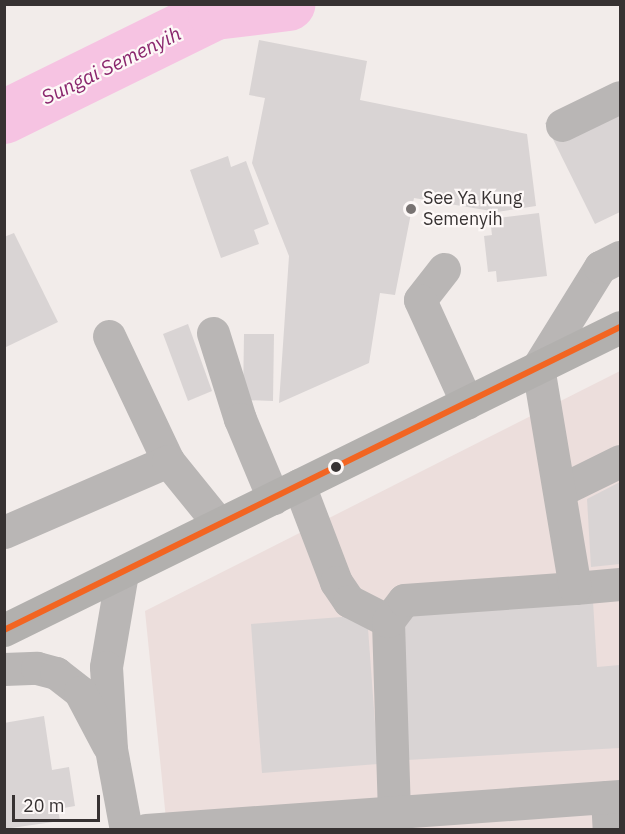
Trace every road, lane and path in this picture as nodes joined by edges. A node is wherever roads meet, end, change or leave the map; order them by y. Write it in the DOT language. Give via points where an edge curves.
graph roads {
  1 [pos="621,98"];
  2 [pos="562,125"];
  3 [pos="621,257"];
  4 [pos="444,269"];
  5 [pos="621,327"];
  6 [pos="213,333"];
  7 [pos="109,336"];
  8 [pos="538,368"];
  9 [pos="467,403"];
  10 [pos="168,461"];
  11 [pos="621,461"];
  12 [pos="561,490"];
  13 [pos="286,492"];
  14 [pos="219,525"];
  15 [pos="4,532"];
  16 [pos="122,573"];
  17 [pos="621,584"];
  18 [pos="575,588"];
  19 [pos="388,621"];
  20 [pos="4,630"];
  21 [pos="4,669"];
  22 [pos="111,749"];
  23 [pos="614,796"];
  24 [pos="394,813"];
  25 [pos="319,824"];
  26 [pos="126,830"];
  27 [pos="146,830"];
  28 [pos="609,830"];
  1 -- 2 [label="street"];
  3 -- 8 [label="street" via="600,267"];
  4 -- 9 [label="street" via="420,300"];
  5 -- 8 [label="main road"];
  6 -- 13 [label="street" via="240,419"];
  7 -- 10 [label="street"];
  8 -- 9 [label="main road"];
  8 -- 12 [label="street"];
  9 -- 13 [label="main road"];
  10 -- 14 [label="street"];
  10 -- 15 [label="street"];
  11 -- 12 [label="street"];
  12 -- 18 [label="street"];
  13 -- 14 [label="main road"];
  13 -- 19 [label="street" via="349,601"];
  14 -- 16 [label="main road"];
  16 -- 20 [label="main road"];
  16 -- 22 [label="street" via="106,667"];
  17 -- 18 [label="street"];
  18 -- 19 [label="street" via="404,600"];
  19 -- 24 [label="street"];
  21 -- 22 [label="street" via="37,668 56,673 80,692"];
  22 -- 26 [label="street"];
  23 -- 24 [label="street"];
  23 -- 28 [label="street"];
  24 -- 25 [label="street"];
  25 -- 27 [label="street"];
}
